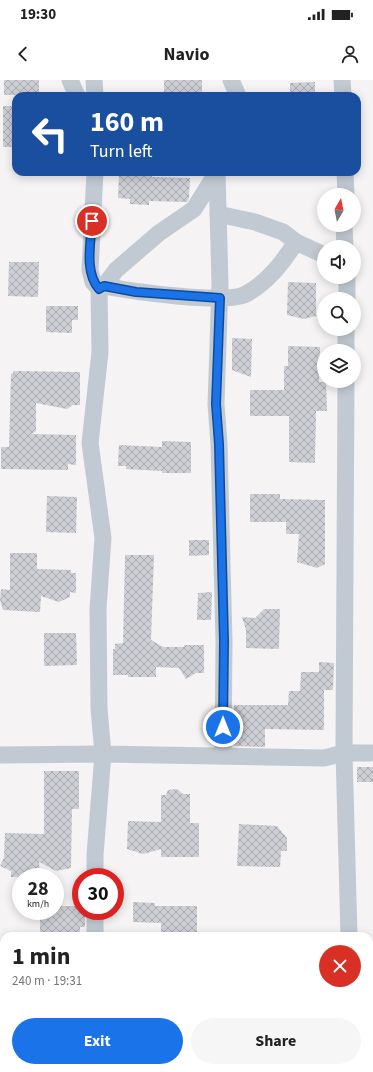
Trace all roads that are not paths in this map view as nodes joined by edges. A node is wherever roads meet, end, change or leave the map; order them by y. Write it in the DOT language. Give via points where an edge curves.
graph roads {
  1 [pos="70,80"];
  2 [pos="94,80"];
  3 [pos="231,80"];
  4 [pos="342,80"];
  5 [pos="75,92"];
  6 [pos="95,92"];
  7 [pos="236,92"];
  8 [pos="343,92"];
  9 [pos="95,176"];
  10 [pos="215,176"];
  11 [pos="217,176"];
  12 [pos="345,176"];
  13 [pos="346,188"];
  14 [pos="218,214"];
  15 [pos="340,232"];
  16 [pos="333,240"];
  17 [pos="296,242"];
  18 [pos="317,249"];
  19 [pos="102,287"];
  20 [pos="220,298"];
  21 [pos="346,388"];
  22 [pos="344,753"];
  23 [pos="373,753"];
  24 [pos="103,754"];
  25 [pos="0,755"];
  26 [pos="223,756"];
  27 [pos="95,868"];
  28 [pos="95,920"];
  29 [pos="95,932"];
  30 [pos="349,932"];
  1 -- 5 [label="street"];
  2 -- 6 [label="street"];
  3 -- 7 [label="street"];
  4 -- 8 [label="street"];
  9 -- 19 [label="street" via="90,270 93,282"];
  10 -- 19 [label="street" via="194,209 159,233 116,270"];
  11 -- 14 [label="street"];
  12 -- 13 [label="street"];
  14 -- 17 [label="street" via="255,222 283,232"];
  14 -- 20 [label="street"];
  15 -- 16 [label="street"];
  17 -- 18 [label="street"];
  17 -- 20 [label="street" via="271,276 245,295"];
  19 -- 20 [label="street"];
  19 -- 24 [label="street" via="100,352 90,443 104,538 98,609 99,708"];
  20 -- 26 [label="street" via="216,404 224,641"];
  21 -- 22 [label="street"];
  22 -- 23 [label="street"];
  22 -- 26 [label="street" via="324,758"];
  22 -- 30 [label="street"];
  24 -- 25 [label="street"];
  24 -- 26 [label="street"];
  24 -- 27 [label="street"];
  28 -- 29 [label="street"];
}
